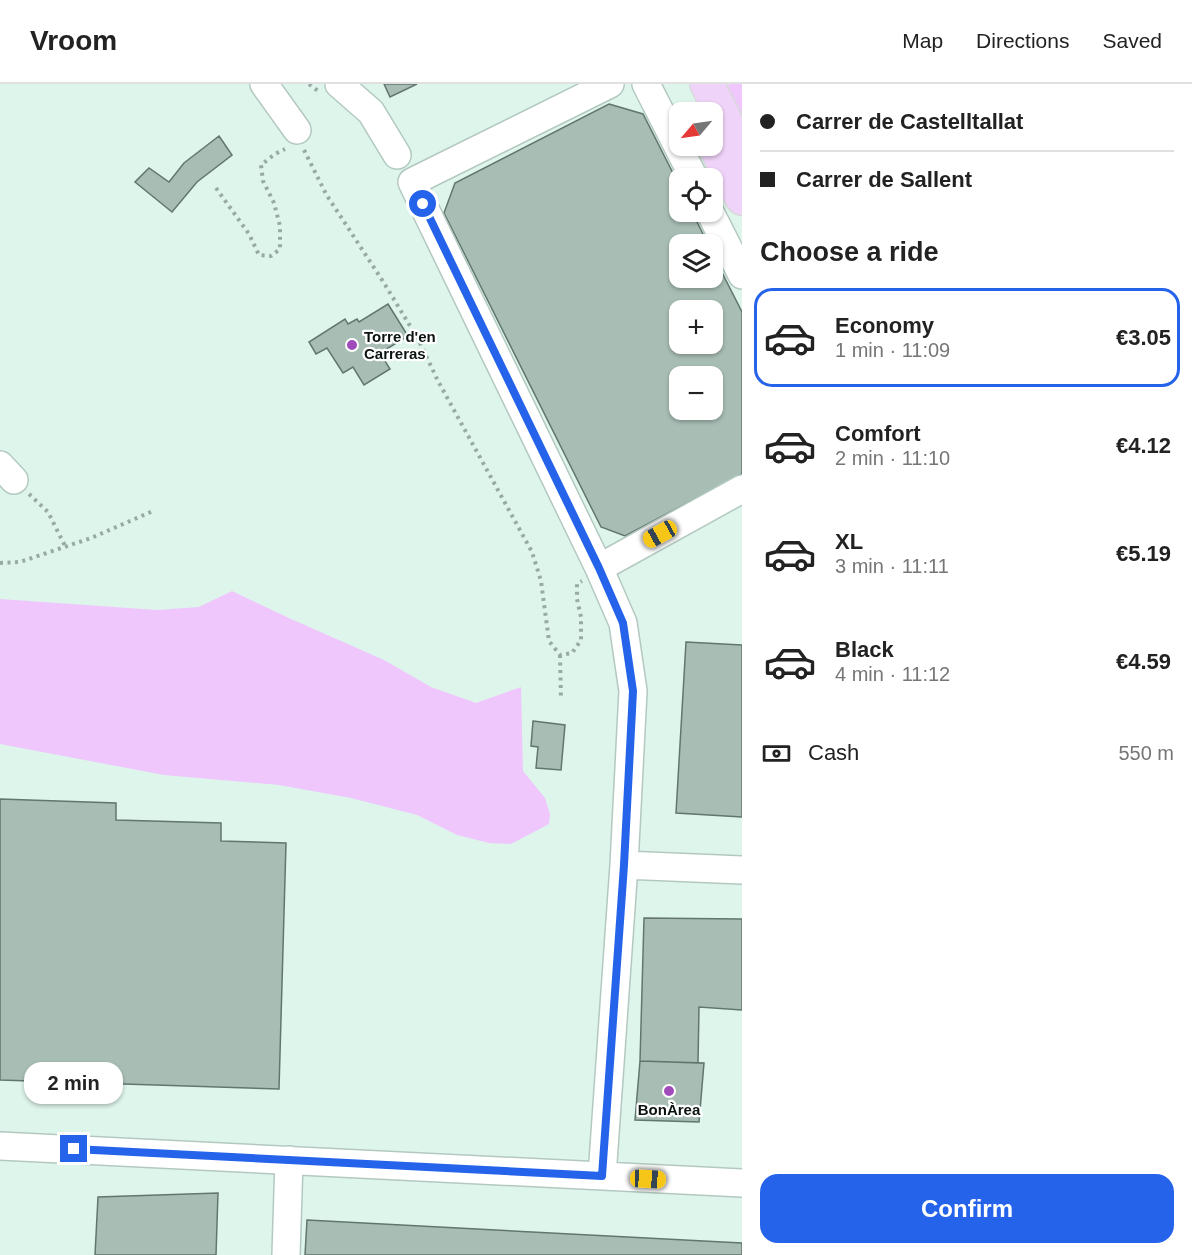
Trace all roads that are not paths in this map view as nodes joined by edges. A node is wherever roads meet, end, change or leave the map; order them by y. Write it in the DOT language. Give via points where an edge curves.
graph roads {
  1 [pos="264,84"];
  2 [pos="339,84"];
  3 [pos="646,84"];
  4 [pos="684,84"];
  5 [pos="707,84"];
  6 [pos="606,86"];
  7 [pos="694,102"];
  8 [pos="298,136"];
  9 [pos="742,154"];
  10 [pos="398,155"];
  11 [pos="720,156"];
  12 [pos="688,168"];
  13 [pos="742,198"];
  14 [pos="715,222"];
  15 [pos="742,275"];
  16 [pos="742,489"];
  17 [pos="600,571"];
  18 [pos="624,865"];
  19 [pos="742,870"];
  20 [pos="0,1146"];
  21 [pos="289,1160"];
  22 [pos="602,1176"];
  23 [pos="742,1183"];
  24 [pos="286,1255"];
  1 -- 8 [label="street"];
  2 -- 10 [label="street" via="371,112"];
  3 -- 12 [label="street"];
  4 -- 7 [label="main road"];
  5 -- 9 [label="main road"];
  6 -- 17 [label="street" via="412,182"];
  11 -- 13 [label="main road"];
  14 -- 15 [label="street"];
  16 -- 17 [label="street"];
  17 -- 18 [label="street" via="623,623 633,691"];
  18 -- 19 [label="street"];
  18 -- 22 [label="street"];
  20 -- 21 [label="street"];
  21 -- 22 [label="street"];
  21 -- 24 [label="street"];
  22 -- 23 [label="street"];
}
